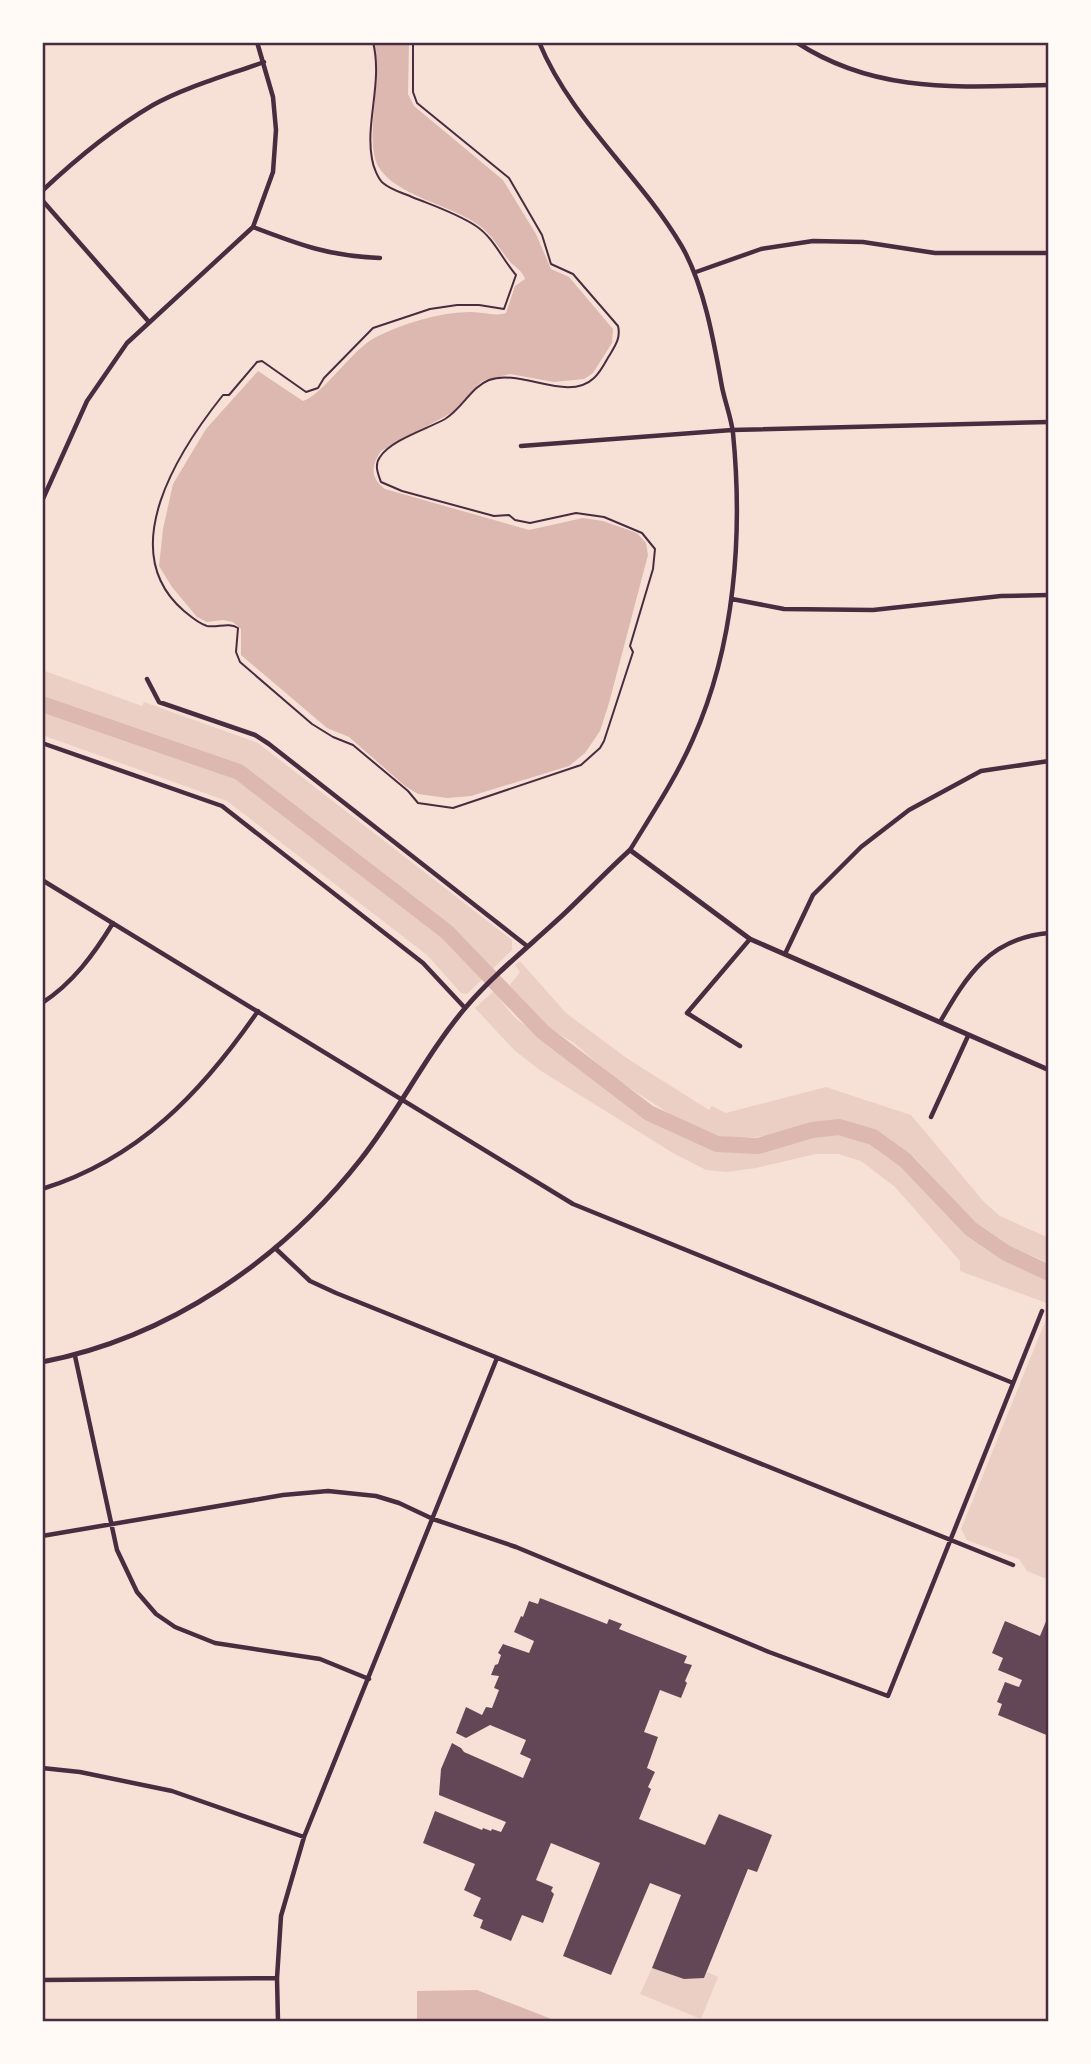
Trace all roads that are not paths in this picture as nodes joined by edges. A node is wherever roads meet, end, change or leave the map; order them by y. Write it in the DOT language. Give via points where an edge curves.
graph roads {
  1 [pos="257,42"];
  2 [pos="539,42"];
  3 [pos="796,42"];
  4 [pos="264,62"];
  5 [pos="1049,85"];
  6 [pos="42,191"];
  7 [pos="42,200"];
  8 [pos="253,227"];
  9 [pos="1049,253"];
  10 [pos="380,258"];
  11 [pos="696,272"];
  12 [pos="149,322"];
  13 [pos="1049,422"];
  14 [pos="732,430"];
  15 [pos="521,446"];
  16 [pos="42,501"];
  17 [pos="1049,594"];
  18 [pos="732,599"];
  19 [pos="147,679"];
  20 [pos="42,743"];
  21 [pos="1049,761"];
  22 [pos="630,850"];
  23 [pos="42,880"];
  24 [pos="113,923"];
  25 [pos="1049,933"];
  26 [pos="750,939"];
  27 [pos="527,946"];
  28 [pos="785,954"];
  29 [pos="42,1003"];
  30 [pos="465,1008"];
  31 [pos="258,1011"];
  32 [pos="940,1022"];
  33 [pos="968,1036"];
  34 [pos="740,1046"];
  35 [pos="1049,1070"];
  36 [pos="402,1098"];
  37 [pos="931,1117"];
  38 [pos="42,1189"];
  39 [pos="275,1248"];
  40 [pos="1042,1311"];
  41 [pos="75,1356"];
  42 [pos="497,1357"];
  43 [pos="42,1362"];
  44 [pos="1013,1383"];
  45 [pos="433,1519"];
  46 [pos="111,1523"];
  47 [pos="42,1536"];
  48 [pos="950,1540"];
  49 [pos="1013,1565"];
  50 [pos="369,1679"];
  51 [pos="42,1768"];
  52 [pos="304,1837"];
  53 [pos="277,1978"];
  54 [pos="42,1980"];
  55 [pos="278,2022"];
  1 -- 4 [label="street"];
  2 -- 11 [label="street" via="574,105 667,222"];
  3 -- 5 [label="street" via="821,58 878,79 916,85"];
  4 -- 6 [label="street" via="154,104 103,138"];
  4 -- 8 [label="street" via="276,130 272,172"];
  7 -- 12 [label="street"];
  8 -- 10 [label="street" via="334,254"];
  8 -- 12 [label="street"];
  9 -- 11 [label="street" via="935,253 863,242 813,241 761,249"];
  11 -- 14 [label="street"];
  12 -- 16 [label="street" via="127,343 87,401"];
  13 -- 14 [label="street"];
  14 -- 15 [label="street"];
  14 -- 18 [label="street" via="737,497"];
  17 -- 18 [label="street" via="873,610 784,609"];
  18 -- 22 [label="street" via="718,666 693,739"];
  19 -- 27 [label="street" via="159,702 269,744"];
  20 -- 30 [label="street" via="222,806 423,963"];
  21 -- 28 [label="street" via="981,771 909,810 861,846 813,895"];
  22 -- 26 [label="street"];
  22 -- 27 [label="street"];
  23 -- 24 [label="street"];
  24 -- 29 [label="street" via="93,956"];
  24 -- 31 [label="street"];
  25 -- 32 [label="street" via="1003,944 980,962"];
  26 -- 28 [label="street"];
  26 -- 34 [label="street" via="687,1013"];
  27 -- 30 [label="street"];
  28 -- 32 [label="street"];
  30 -- 36 [label="street"];
  31 -- 36 [label="street"];
  31 -- 38 [label="street" via="204,1083 162,1124 114,1157"];
  32 -- 33 [label="street"];
  33 -- 35 [label="street"];
  33 -- 37 [label="street"];
  36 -- 39 [label="street" via="331,1195"];
  36 -- 44 [label="street" via="573,1204"];
  39 -- 41 [label="street" via="194,1305"];
  39 -- 42 [label="street" via="310,1281"];
  40 -- 44 [label="street"];
  41 -- 43 [label="street"];
  41 -- 46 [label="street"];
  42 -- 45 [label="street"];
  42 -- 48 [label="street"];
  44 -- 48 [label="street"];
  45 -- 46 [label="street" via="376,1496 328,1491"];
  45 -- 48 [label="street" via="516,1547 888,1696"];
  45 -- 50 [label="street"];
  46 -- 47 [label="street"];
  46 -- 50 [label="street" via="117,1550 137,1592 175,1627 215,1643 320,1660"];
  48 -- 49 [label="street"];
  50 -- 52 [label="street"];
  51 -- 52 [label="street" via="172,1791"];
  52 -- 53 [label="street" via="281,1916"];
  53 -- 54 [label="street"];
  53 -- 55 [label="street"];
}
